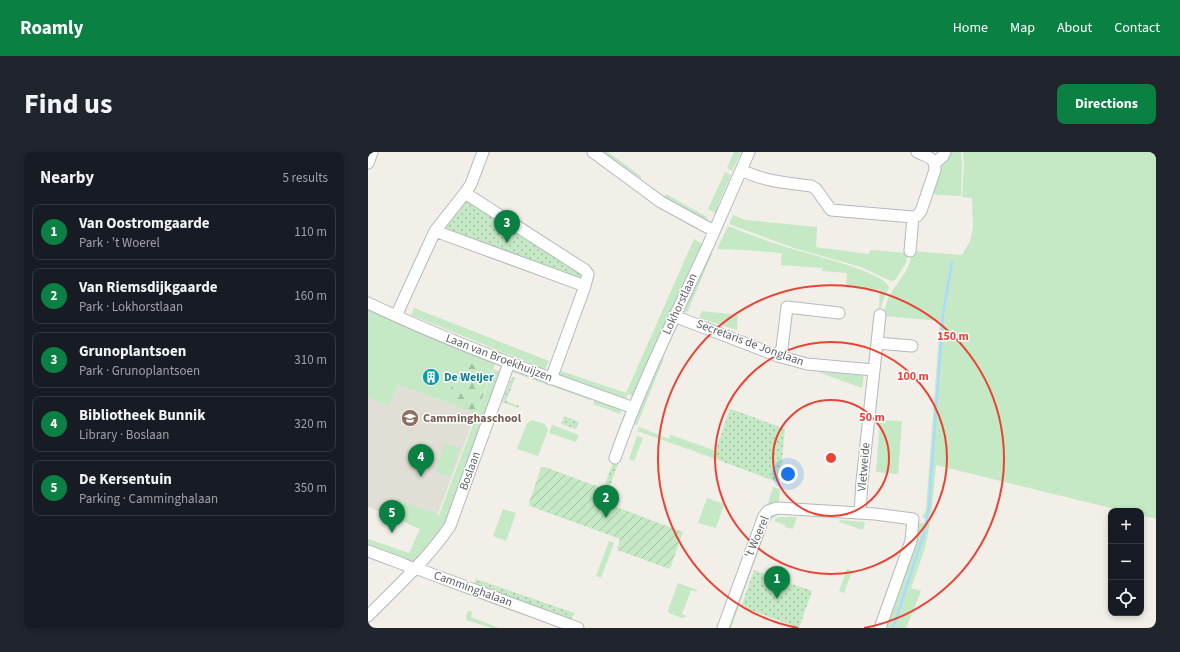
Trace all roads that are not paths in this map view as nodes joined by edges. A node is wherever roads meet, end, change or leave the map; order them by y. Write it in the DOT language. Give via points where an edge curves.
graph roads {
  1 [pos="372,152"];
  2 [pos="483,152"];
  3 [pos="593,152"];
  4 [pos="749,152"];
  5 [pos="917,152"];
  6 [pos="945,152"];
  7 [pos="368,163"];
  8 [pos="935,163"];
  9 [pos="741,170"];
  10 [pos="465,193"];
  11 [pos="913,217"];
  12 [pos="435,231"];
  13 [pos="714,231"];
  14 [pos="910,250"];
  15 [pos="585,286"];
  16 [pos="368,303"];
  17 [pos="839,313"];
  18 [pos="880,315"];
  19 [pos="396,316"];
  20 [pos="674,316"];
  21 [pos="877,343"];
  22 [pos="912,346"];
  23 [pos="778,356"];
  24 [pos="509,363"];
  25 [pos="874,370"];
  26 [pos="551,379"];
  27 [pos="634,408"];
  28 [pos="615,458"];
  29 [pos="860,513"];
  30 [pos="368,551"];
  31 [pos="414,569"];
  32 [pos="368,616"];
  33 [pos="578,628"];
  34 [pos="723,628"];
  35 [pos="880,628"];
  1 -- 7 [label="street"];
  2 -- 10 [label="street"];
  3 -- 13 [label="street" via="661,202"];
  4 -- 9 [label="street, Lokhorstlaan"];
  5 -- 8 [label="street"];
  6 -- 8 [label="street"];
  8 -- 11 [label="street" via="921,211"];
  9 -- 11 [label="street" via="775,182 811,186 831,210"];
  9 -- 13 [label="street, Lokhorstlaan"];
  10 -- 12 [label="street"];
  10 -- 15 [label="street" via="585,270 588,274"];
  11 -- 14 [label="street"];
  12 -- 15 [label="street"];
  12 -- 19 [label="street"];
  13 -- 20 [label="street, Lokhorstlaan"];
  15 -- 26 [label="street"];
  16 -- 19 [label="street, Laan van Broekhuijzen"];
  17 -- 23 [label="street" via="787,307 782,348"];
  18 -- 21 [label="street, Vletweide"];
  19 -- 24 [label="street, Laan van Broekhuijzen"];
  20 -- 23 [label="street, Secretaris de Jonglaan"];
  20 -- 27 [label="street, Lokhorstlaan"];
  21 -- 22 [label="street"];
  21 -- 25 [label="street, Vletweide"];
  23 -- 25 [label="street, Secretaris de Jonglaan" via="807,364"];
  24 -- 26 [label="street, Laan van Broekhuijzen"];
  24 -- 31 [label="street, Boslaan" via="450,526"];
  25 -- 29 [label="street, Vletweide"];
  26 -- 27 [label="street, Laan van Broekhuijzen"];
  27 -- 28 [label="street, Lokhorstlaan"];
  29 -- 34 [label="street, 't Woerel" via="777,508 768,511"];
  29 -- 35 [label="street" via="913,519 911,541"];
  30 -- 31 [label="street, Camminghalaan"];
  31 -- 32 [label="street, Boslaan"];
  31 -- 33 [label="street, Camminghalaan"];
}
